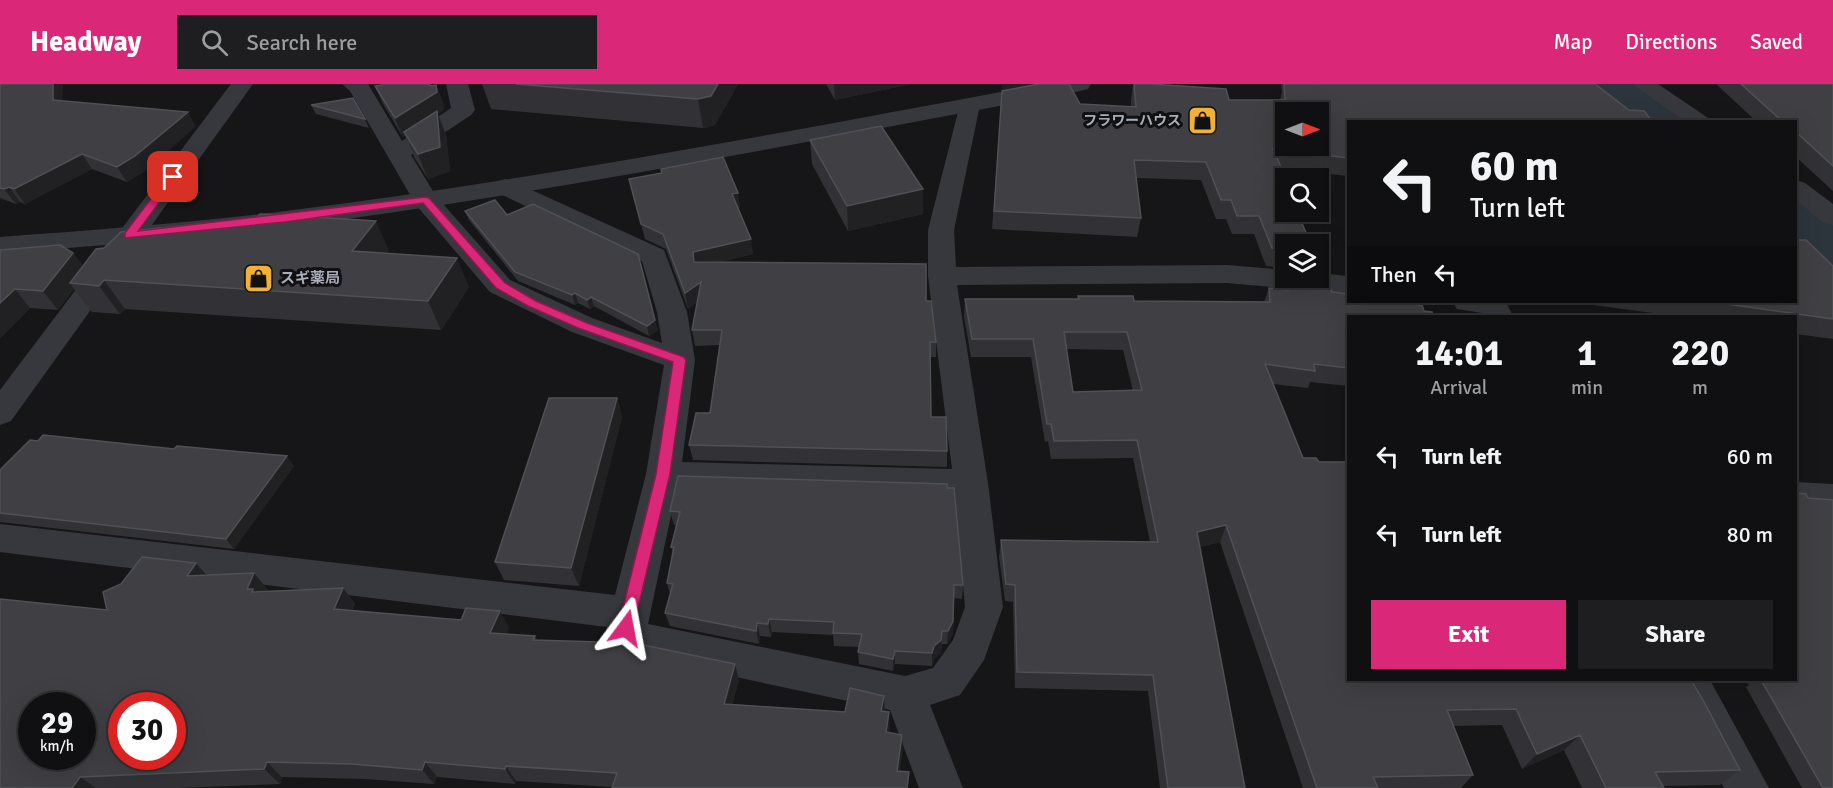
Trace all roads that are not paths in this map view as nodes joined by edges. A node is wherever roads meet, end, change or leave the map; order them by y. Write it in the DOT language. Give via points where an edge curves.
graph roads {
  1 [pos="242,84"];
  2 [pos="353,84"];
  3 [pos="457,84"];
  4 [pos="1080,84"];
  5 [pos="1643,84"];
  6 [pos="969,105"];
  7 [pos="1700,120"];
  8 [pos="399,153"];
  9 [pos="505,187"];
  10 [pos="1797,189"];
  11 [pos="425,200"];
  12 [pos="1832,215"];
  13 [pos="129,236"];
  14 [pos="0,245"];
  15 [pos="942,276"];
  16 [pos="1347,285"];
  17 [pos="680,360"];
  18 [pos="0,413"];
  19 [pos="663,474"];
  20 [pos="971,483"];
  21 [pos="1797,495"];
  22 [pos="1833,497"];
  23 [pos="0,538"];
  24 [pos="630,613"];
  25 [pos="1690,681"];
  26 [pos="905,695"];
  27 [pos="940,788"];
  28 [pos="1748,788"];
  1 -- 13 [label="street"];
  2 -- 8 [label="street" via="359,87"];
  3 -- 8 [label="street" via="463,110"];
  4 -- 6 [label="street"];
  5 -- 7 [label="street"];
  6 -- 9 [label="street"];
  6 -- 15 [label="street" via="941,230"];
  8 -- 11 [label="street"];
  9 -- 11 [label="street"];
  9 -- 17 [label="street" via="654,256 672,312"];
  10 -- 12 [label="street"];
  11 -- 13 [label="street"];
  11 -- 17 [label="street" via="500,285 582,325"];
  13 -- 14 [label="street"];
  13 -- 18 [label="street"];
  15 -- 16 [label="street" via="1227,274"];
  15 -- 20 [label="street"];
  17 -- 19 [label="street"];
  19 -- 20 [label="street"];
  19 -- 24 [label="street"];
  20 -- 26 [label="street" via="984,607 970,648 946,682"];
  21 -- 22 [label="street"];
  23 -- 24 [label="street"];
  24 -- 26 [label="street" via="626,628 637,639"];
  25 -- 28 [label="street"];
  26 -- 27 [label="street"];
}
